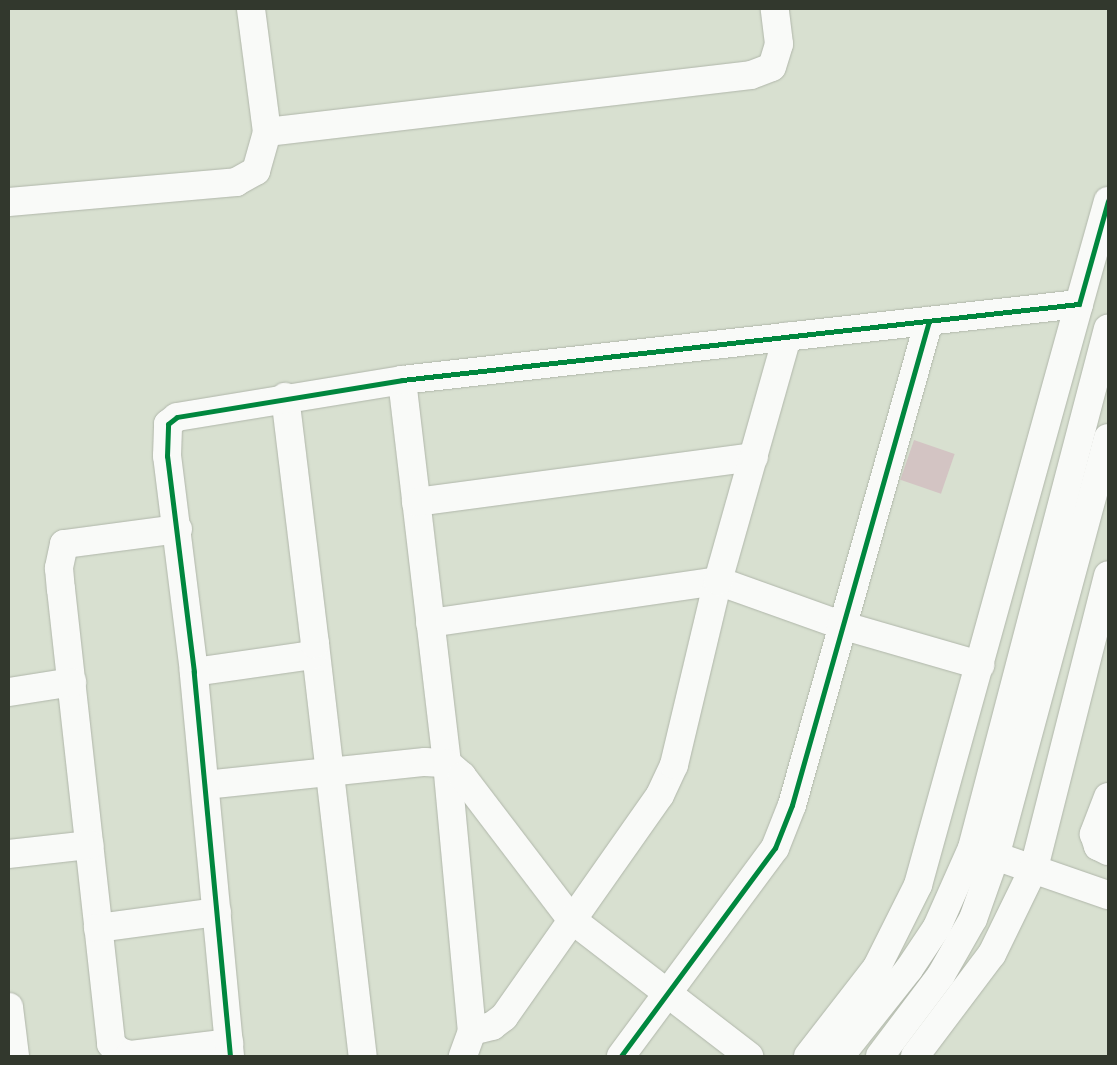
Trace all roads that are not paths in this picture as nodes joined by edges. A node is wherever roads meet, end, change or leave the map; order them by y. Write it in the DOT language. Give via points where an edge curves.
graph roads {
  1 [pos="251,9"];
  2 [pos="775,9"];
  3 [pos="267,132"];
  4 [pos="1108,201"];
  5 [pos="9,202"];
  6 [pos="1079,304"];
  7 [pos="930,322"];
  8 [pos="1108,328"];
  9 [pos="787,337"];
  10 [pos="402,380"];
  11 [pos="285,397"];
  12 [pos="1108,438"];
  13 [pos="754,457"];
  14 [pos="416,502"];
  15 [pos="178,529"];
  16 [pos="1108,575"];
  17 [pos="718,581"];
  18 [pos="430,623"];
  19 [pos="841,625"];
  20 [pos="314,644"];
  21 [pos="980,665"];
  22 [pos="194,672"];
  23 [pos="72,682"];
  24 [pos="9,692"];
  25 [pos="963,730"];
  26 [pos="999,738"];
  27 [pos="447,763"];
  28 [pos="328,773"];
  29 [pos="205,785"];
  30 [pos="1108,797"];
  31 [pos="90,845"];
  32 [pos="1108,851"];
  33 [pos="983,852"];
  34 [pos="9,854"];
  35 [pos="1034,868"];
  36 [pos="1108,895"];
  37 [pos="217,912"];
  38 [pos="571,919"];
  39 [pos="98,928"];
  40 [pos="666,995"];
  41 [pos="9,1007"];
  42 [pos="472,1031"];
  43 [pos="230,1050"];
  44 [pos="14,1056"];
  45 [pos="363,1056"];
  46 [pos="463,1056"];
  47 [pos="621,1056"];
  48 [pos="749,1056"];
  49 [pos="808,1056"];
  50 [pos="840,1056"];
  51 [pos="880,1056"];
  52 [pos="915,1056"];
  1 -- 3 [label="street"];
  2 -- 3 [label="street" via="779,44 772,66 751,75"];
  3 -- 5 [label="street" via="256,171 236,182"];
  4 -- 6 [label="street"];
  6 -- 7 [label="street"];
  6 -- 21 [label="street"];
  7 -- 9 [label="street"];
  7 -- 19 [label="street"];
  8 -- 26 [label="street"];
  9 -- 10 [label="street"];
  9 -- 13 [label="street"];
  10 -- 11 [label="street"];
  10 -- 14 [label="street"];
  11 -- 15 [label="street" via="177,417 168,424 165,438"];
  11 -- 20 [label="street"];
  12 -- 33 [label="street"];
  13 -- 14 [label="street"];
  13 -- 17 [label="street"];
  14 -- 18 [label="street"];
  15 -- 22 [label="street"];
  15 -- 23 [label="street" via="64,544 60,568"];
  16 -- 35 [label="street"];
  17 -- 18 [label="street"];
  17 -- 19 [label="street"];
  17 -- 38 [label="street" via="674,765 660,795"];
  18 -- 27 [label="street"];
  19 -- 21 [label="street"];
  19 -- 40 [label="street" via="792,805 775,848"];
  20 -- 22 [label="street" via="312,656"];
  20 -- 28 [label="street"];
  21 -- 25 [label="street"];
  22 -- 29 [label="street"];
  23 -- 24 [label="street"];
  23 -- 31 [label="street"];
  25 -- 26 [label="street"];
  25 -- 49 [label="street" via="918,885 899,928 877,967"];
  26 -- 33 [label="street"];
  27 -- 28 [label="street"];
  27 -- 38 [label="street" via="462,776"];
  27 -- 42 [label="street"];
  28 -- 29 [label="street"];
  28 -- 45 [label="street"];
  29 -- 37 [label="street"];
  30 -- 32 [label="street" via="1094,834 1098,846"];
  31 -- 34 [label="street"];
  31 -- 39 [label="street"];
  33 -- 35 [label="street"];
  33 -- 50 [label="street" via="909,969"];
  33 -- 51 [label="street" via="964,938 941,975"];
  35 -- 36 [label="street"];
  35 -- 52 [label="street" via="992,954"];
  37 -- 39 [label="street"];
  37 -- 43 [label="street"];
  38 -- 40 [label="street"];
  38 -- 42 [label="street" via="504,1016 492,1026"];
  39 -- 43 [label="street" via="111,1044 120,1052 130,1054"];
  40 -- 47 [label="street"];
  40 -- 48 [label="street"];
  41 -- 44 [label="street"];
  42 -- 46 [label="street"];
}
